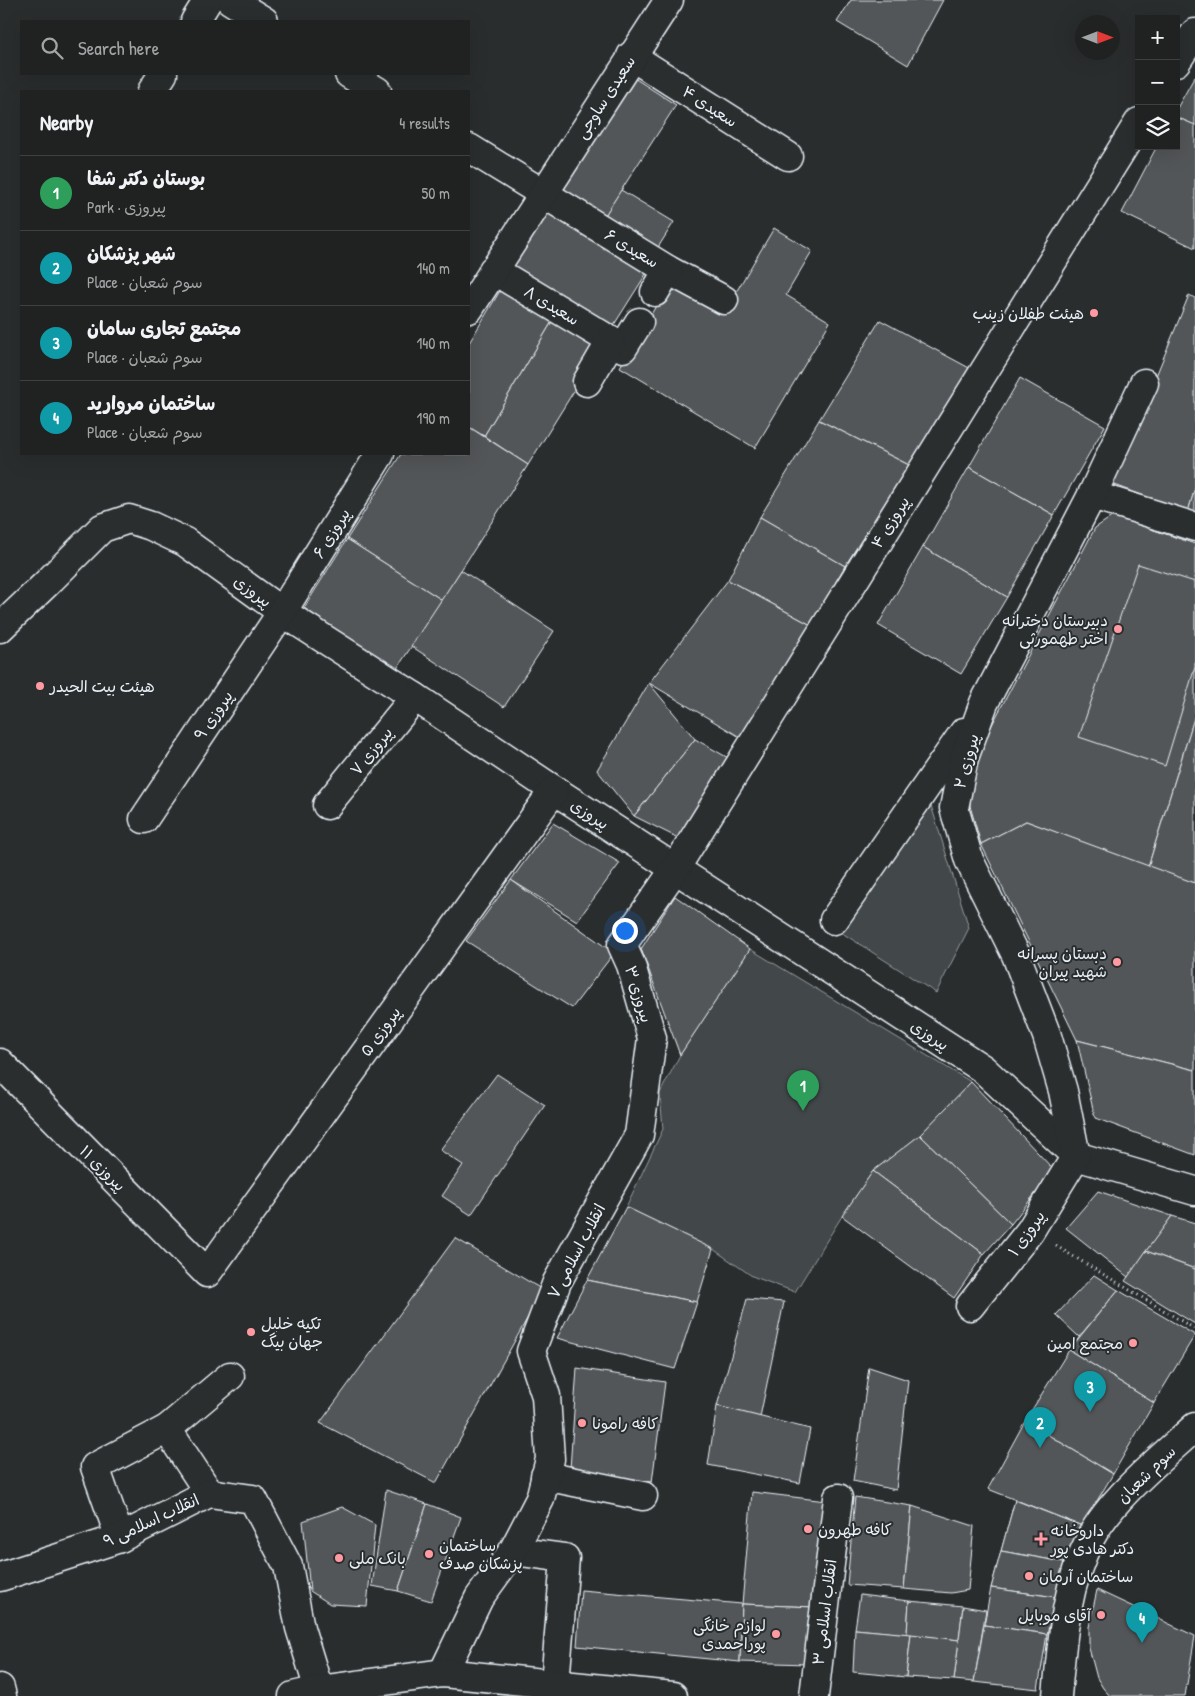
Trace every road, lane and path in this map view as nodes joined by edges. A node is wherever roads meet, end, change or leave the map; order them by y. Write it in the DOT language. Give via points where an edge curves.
graph roads {
  1 [pos="208,0"];
  2 [pos="230,0"];
  3 [pos="669,0"];
  4 [pos="196,20"];
  5 [pos="262,20"];
  6 [pos="1195,33"];
  7 [pos="631,56"];
  8 [pos="1177,60"];
  9 [pos="162,75"];
  10 [pos="351,75"];
  11 [pos="153,90"];
  12 [pos="376,90"];
  13 [pos="1135,128"];
  14 [pos="470,149"];
  15 [pos="788,156"];
  16 [pos="542,193"];
  17 [pos="493,270"];
  18 [pos="724,300"];
  19 [pos="470,307"];
  20 [pos="639,322"];
  21 [pos="611,341"];
  22 [pos="587,382"];
  23 [pos="1144,383"];
  24 [pos="379,455"];
  25 [pos="1092,495"];
  26 [pos="1195,527"];
  27 [pos="282,612"];
  28 [pos="0,628"];
  29 [pos="415,697"];
  30 [pos="984,703"];
  31 [pos="554,790"];
  32 [pos="326,805"];
  33 [pos="144,818"];
  34 [pos="675,869"];
  35 [pos="834,920"];
  36 [pos="0,1063"];
  37 [pos="639,1135"];
  38 [pos="1076,1156"];
  39 [pos="1195,1191"];
  40 [pos="1030,1231"];
  41 [pos="206,1273"];
  42 [pos="970,1306"];
  43 [pos="1195,1329"];
  44 [pos="230,1376"];
  45 [pos="1195,1428"];
  46 [pos="167,1429"];
  47 [pos="545,1476"];
  48 [pos="209,1493"];
  49 [pos="643,1496"];
  50 [pos="838,1498"];
  51 [pos="120,1538"];
  52 [pos="514,1551"];
  53 [pos="0,1577"];
  54 [pos="443,1674"];
  55 [pos="555,1684"];
  56 [pos="0,1688"];
  57 [pos="399,1688"];
  58 [pos="319,1690"];
  59 [pos="586,1692"];
  60 [pos="2,1696"];
  61 [pos="293,1696"];
  62 [pos="673,1696"];
  63 [pos="814,1696"];
  64 [pos="1057,1696"];
  1 -- 4 [label="street"];
  2 -- 5 [label="street"];
  3 -- 7 [label="street, سعیدی ساوجی"];
  6 -- 8 [label="street"];
  7 -- 15 [label="street, سعیدی ۴"];
  7 -- 16 [label="street, سعیدی ساوجی"];
  9 -- 11 [label="street"];
  10 -- 12 [label="street"];
  13 -- 34 [label="street, پیروزی ۴"];
  14 -- 16 [label="street, سعیدی ۶"];
  16 -- 17 [label="street"];
  16 -- 18 [label="street, سعیدی ۶" via="662,281"];
  17 -- 19 [label="street"];
  17 -- 21 [label="street, سعیدی ۸"];
  20 -- 21 [label="street" via="623,348"];
  21 -- 22 [label="street"];
  23 -- 25 [label="street, پیروزی ۲"];
  24 -- 27 [label="street, پیروزی ۶"];
  25 -- 26 [label="street"];
  25 -- 30 [label="street, پیروزی ۲"];
  27 -- 28 [label="street, پیروزی" via="185,542 129,520 102,528"];
  27 -- 29 [label="street, پیروزی"];
  27 -- 33 [label="street, پیروزی ۹"];
  29 -- 31 [label="street, پیروزی"];
  29 -- 32 [label="street, پیروزی ۷"];
  30 -- 35 [label="street"];
  30 -- 38 [label="street, پیروزی ۲" via="964,758 954,808 969,860 1016,955 1047,1036 1063,1091"];
  31 -- 34 [label="street, پیروزی"];
  31 -- 41 [label="street, پیروزی ۵"];
  34 -- 37 [label="street, پیروزی ۳" via="622,945 652,1038"];
  34 -- 38 [label="street, پیروزی" via="983,1069"];
  36 -- 41 [label="street, پیروزی ۱۱"];
  37 -- 47 [label="street, انقلاب اسلامی ۷" via="557,1282 531,1351 546,1396 550,1459"];
  38 -- 39 [label="street, پیروزی"];
  38 -- 40 [label="street, پیروزی ۱"];
  40 -- 42 [label="street, پیروزی ۱"];
  40 -- 43 [label="path"];
  44 -- 46 [label="street"];
  45 -- 64 [label="street, سوم شعبان" via="1111,1507 1091,1537 1077,1568 1063,1626"];
  46 -- 48 [label="street"];
  46 -- 51 [label="street" via="95,1467"];
  47 -- 49 [label="street"];
  47 -- 52 [label="street, انقلاب اسلامی ۷" via="540,1499"];
  48 -- 51 [label="street, انقلاب اسلامی ۹"];
  48 -- 58 [label="street, انقلاب اسلامی ۹" via="253,1499 288,1566 300,1628"];
  50 -- 63 [label="street, انقلاب اسلامی ۳"];
  51 -- 53 [label="street, انقلاب اسلامی ۹"];
  52 -- 54 [label="street, انقلاب اسلامی ۷" via="479,1598"];
  52 -- 55 [label="street" via="566,1558"];
  54 -- 55 [label="street"];
  54 -- 57 [label="street"];
  55 -- 59 [label="street"];
  56 -- 60 [label="street"];
  57 -- 58 [label="street"];
  58 -- 61 [label="street"];
  59 -- 62 [label="street"];
}
